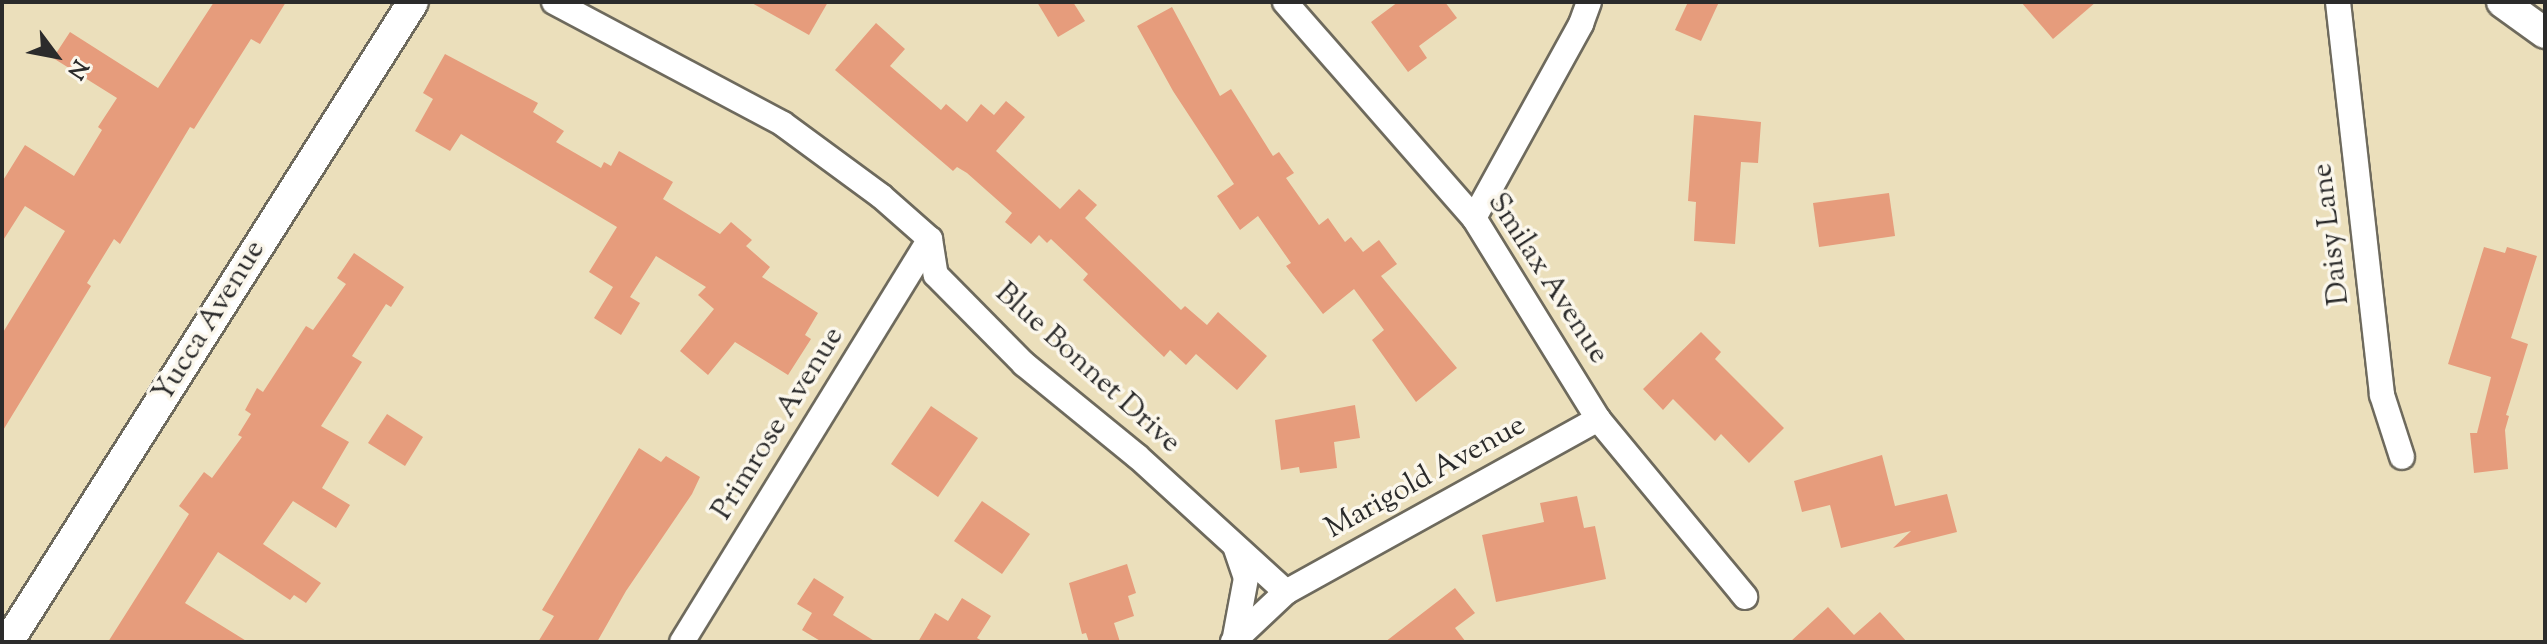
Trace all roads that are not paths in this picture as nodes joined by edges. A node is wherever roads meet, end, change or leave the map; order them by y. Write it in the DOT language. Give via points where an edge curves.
graph roads {
  1 [pos="413,2"];
  2 [pos="554,2"];
  3 [pos="1285,2"];
  4 [pos="1589,2"];
  5 [pos="2338,2"];
  6 [pos="2502,2"];
  7 [pos="2545,33"];
  8 [pos="1474,218"];
  9 [pos="930,239"];
  10 [pos="1598,419"];
  11 [pos="2402,457"];
  12 [pos="1234,543"];
  13 [pos="1286,592"];
  14 [pos="1745,597"];
  15 [pos="7,633"];
  16 [pos="1234,639"];
  17 [pos="682,642"];
  1 -- 15 [label="street, Yucca Avenue"];
  2 -- 9 [label="street" via="783,124"];
  3 -- 8 [label="street, Smilax Avenue"];
  4 -- 8 [label="street"];
  5 -- 11 [label="street, Daisy Lane" via="2382,395"];
  6 -- 7 [label="street"];
  8 -- 10 [label="street, Smilax Avenue"];
  9 -- 12 [label="street, Blue Bonnet Drive" via="936,275 1024,364"];
  9 -- 17 [label="street, Primrose Avenue"];
  10 -- 13 [label="street, Marigold Avenue"];
  10 -- 14 [label="street, Smilax Avenue"];
  12 -- 13 [label="street, Blue Bonnet Drive"];
  12 -- 16 [label="street" via="1246,578"];
  13 -- 16 [label="street"];
}
